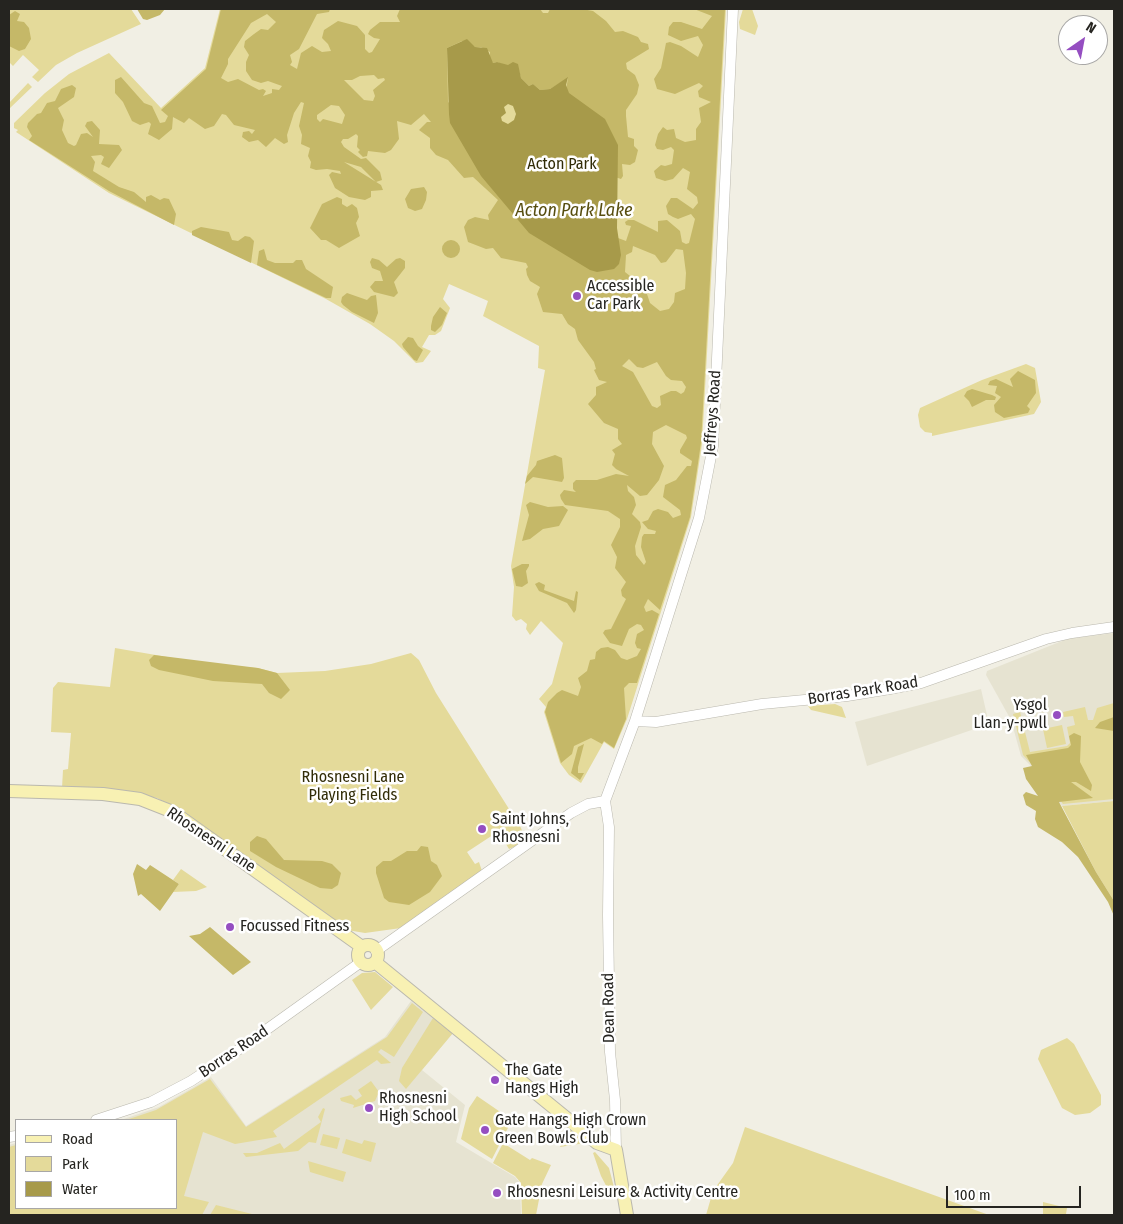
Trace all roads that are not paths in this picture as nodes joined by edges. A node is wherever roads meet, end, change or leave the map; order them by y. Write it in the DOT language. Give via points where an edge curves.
graph roads {
  1 [pos="733,9"];
  2 [pos="1114,627"];
  3 [pos="636,721"];
  4 [pos="9,791"];
  5 [pos="605,801"];
  6 [pos="362,947"];
  7 [pos="376,956"];
  8 [pos="360,962"];
  9 [pos="99,1119"];
  10 [pos="616,1150"];
  11 [pos="626,1215"];
  1 -- 3 [label="street, Jeffreys Road" via="712,446 700,518"];
  2 -- 3 [label="street, Borras Park Road" via="1046,639 922,682 890,689 762,704 656,722"];
  3 -- 5 [label="street, Jeffreys Road"];
  4 -- 6 [label="main road, Rhosnesni Lane" via="103,794 140,799 173,812"];
  5 -- 7 [label="street" via="588,804 571,813"];
  5 -- 10 [label="street, Dean Road" via="609,827 610,1035"];
  6 -- 7 [label="main road" via="371,946"];
  6 -- 8 [label="main road" via="358,956"];
  7 -- 8 [label="main road" via="369,964"];
  7 -- 10 [label="main road" via="597,1143"];
  8 -- 9 [label="street, Borras Road" via="191,1081 151,1102"];
  10 -- 11 [label="main road, Dean Road"];
}
